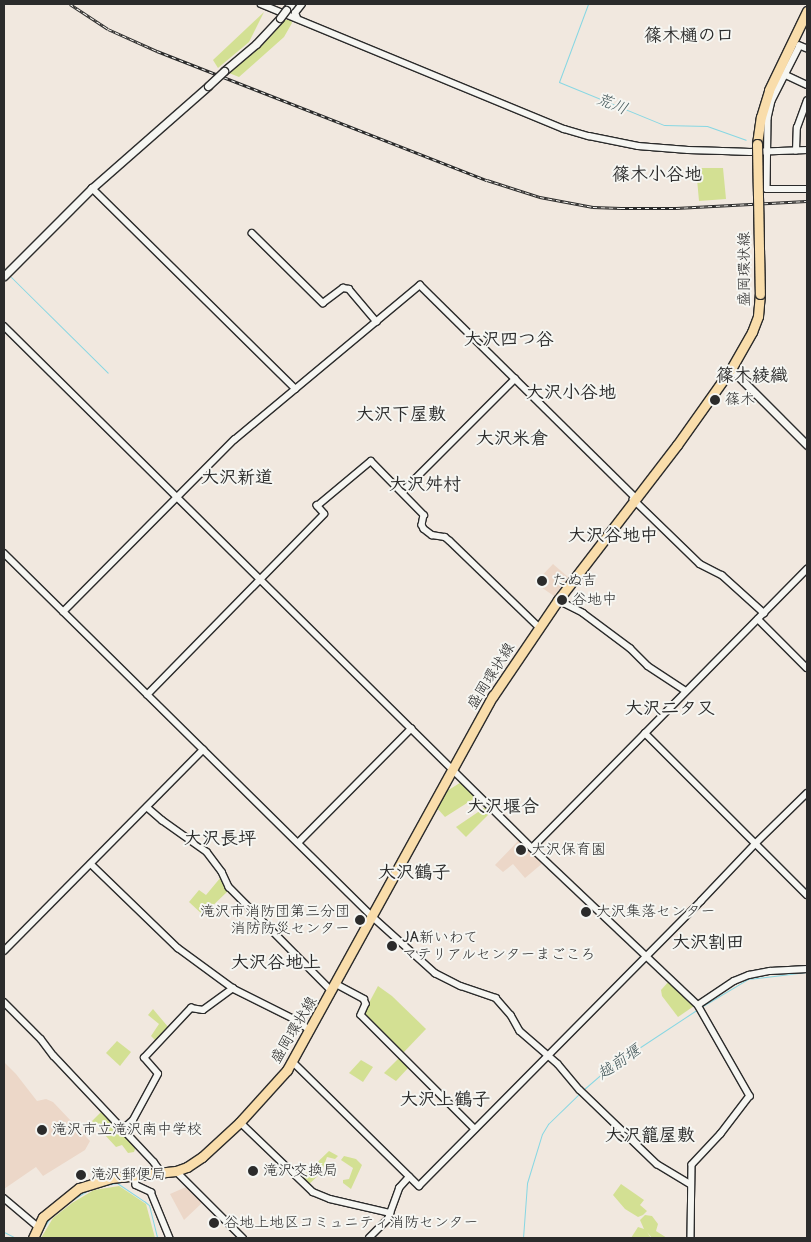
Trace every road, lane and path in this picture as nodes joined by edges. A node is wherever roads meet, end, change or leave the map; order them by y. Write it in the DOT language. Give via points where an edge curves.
graph roads {
  1 [pos="261,4"];
  2 [pos="302,4"];
  3 [pos="289,7"];
  4 [pos="807,11"];
  5 [pos="297,18"];
  6 [pos="807,49"];
  7 [pos="786,75"];
  8 [pos="807,85"];
  9 [pos="807,101"];
  10 [pos="807,150"];
  11 [pos="767,151"];
  12 [pos="796,151"];
  13 [pos="92,188"];
  14 [pos="807,189"];
  15 [pos="252,233"];
  16 [pos="4,276"];
  17 [pos="377,322"];
  18 [pos="4,326"];
  19 [pos="731,369"];
  20 [pos="515,379"];
  21 [pos="296,389"];
  22 [pos="807,445"];
  23 [pos="402,492"];
  24 [pos="178,497"];
  25 [pos="634,498"];
  26 [pos="4,553"];
  27 [pos="807,569"];
  28 [pos="261,579"];
  29 [pos="558,600"];
  30 [pos="63,612"];
  31 [pos="764,613"];
  32 [pos="758,619"];
  33 [pos="539,627"];
  34 [pos="807,668"];
  35 [pos="686,691"];
  36 [pos="147,695"];
  37 [pos="411,728"];
  38 [pos="645,733"];
  39 [pos="203,750"];
  40 [pos="453,768"];
  41 [pos="807,793"];
  42 [pos="147,807"];
  43 [pos="298,843"];
  44 [pos="756,843"];
  45 [pos="532,848"];
  46 [pos="91,864"];
  47 [pos="807,894"];
  48 [pos="373,916"];
  49 [pos="4,951"];
  50 [pos="645,957"];
  51 [pos="807,969"];
  52 [pos="233,988"];
  53 [pos="334,988"];
  54 [pos="4,1002"];
  55 [pos="700,1007"];
  56 [pos="311,1031"];
  57 [pos="548,1054"];
  58 [pos="293,1062"];
  59 [pos="240,1122"];
  60 [pos="475,1129"];
  61 [pos="123,1130"];
  62 [pos="176,1171"];
  63 [pos="162,1173"];
  64 [pos="135,1176"];
  65 [pos="409,1177"];
  66 [pos="690,1184"];
  67 [pos="4,1198"];
  68 [pos="390,1213"];
  69 [pos="37,1226"];
  70 [pos="33,1238"];
  71 [pos="170,1238"];
  72 [pos="243,1238"];
  73 [pos="369,1238"];
  74 [pos="691,1238"];
  1 -- 5 [label="street"];
  2 -- 5 [label="street" via="296,13"];
  3 -- 13 [label="street, bridge" via="256,44"];
  4 -- 19 [label="main road, 盛岡環状線, bridge" via="766,97 760,117 757,144 758,316"];
  5 -- 11 [label="street" via="564,129 638,146"];
  6 -- 7 [label="street" via="800,46"];
  7 -- 8 [label="street"];
  7 -- 11 [label="street" via="772,101"];
  9 -- 12 [label="street" via="797,128"];
  10 -- 12 [label="street"];
  11 -- 12 [label="street"];
  11 -- 14 [label="street" via="767,189"];
  13 -- 16 [label="street"];
  13 -- 21 [label="street"];
  15 -- 17 [label="street" via="323,303 343,288 349,289"];
  17 -- 20 [label="street" via="420,285"];
  17 -- 21 [label="street"];
  18 -- 24 [label="street"];
  19 -- 22 [label="street"];
  19 -- 25 [label="main road, 盛岡環状線"];
  20 -- 23 [label="street"];
  20 -- 25 [label="street"];
  21 -- 24 [label="street" via="234,440"];
  23 -- 28 [label="street" via="370,461 317,506 324,514"];
  23 -- 33 [label="street" via="424,515 424,529 432,535 446,537"];
  24 -- 28 [label="street"];
  24 -- 30 [label="street"];
  25 -- 29 [label="main road, 盛岡環状線"];
  25 -- 31 [label="street" via="700,564 725,577"];
  26 -- 30 [label="street"];
  27 -- 31 [label="street"];
  28 -- 36 [label="street"];
  28 -- 37 [label="street"];
  29 -- 33 [label="main road, 盛岡環状線"];
  29 -- 35 [label="street" via="583,613 630,648 648,666"];
  30 -- 36 [label="street"];
  31 -- 32 [label="street"];
  32 -- 34 [label="street"];
  32 -- 35 [label="street"];
  33 -- 40 [label="main road, 盛岡環状線" via="493,696"];
  35 -- 38 [label="street"];
  36 -- 39 [label="street"];
  37 -- 40 [label="street"];
  37 -- 43 [label="street"];
  38 -- 44 [label="street"];
  38 -- 45 [label="street"];
  39 -- 42 [label="street"];
  39 -- 43 [label="street"];
  40 -- 45 [label="street"];
  40 -- 48 [label="main road, 盛岡環状線"];
  41 -- 44 [label="street"];
  42 -- 46 [label="street"];
  42 -- 53 [label="street" via="207,852 229,887"];
  43 -- 48 [label="street"];
  44 -- 47 [label="street"];
  44 -- 50 [label="street"];
  45 -- 50 [label="street"];
  46 -- 49 [label="street"];
  46 -- 52 [label="street" via="178,948"];
  48 -- 53 [label="main road, 盛岡環状線"];
  48 -- 57 [label="street" via="436,973 460,986 496,998 520,1030"];
  50 -- 55 [label="street" via="671,977"];
  50 -- 57 [label="street"];
  51 -- 55 [label="street" via="749,976 734,982"];
  52 -- 56 [label="street"];
  52 -- 61 [label="street" via="203,1010 191,1008 144,1058 158,1074 133,1120"];
  53 -- 56 [label="main road, 盛岡環状線"];
  53 -- 60 [label="street" via="364,999 366,1004 361,1015"];
  54 -- 61 [label="street"];
  55 -- 66 [label="street" via="750,1096 692,1165"];
  56 -- 58 [label="main road, 盛岡環状線"];
  57 -- 60 [label="street"];
  57 -- 66 [label="street" via="581,1092 657,1164"];
  58 -- 59 [label="main road, 盛岡環状線"];
  58 -- 65 [label="street"];
  59 -- 62 [label="main road, 盛岡環状線" via="202,1158"];
  59 -- 68 [label="street" via="313,1192"];
  60 -- 65 [label="street" via="419,1186"];
  61 -- 63 [label="street"];
  62 -- 63 [label="main road, 盛岡環状線"];
  62 -- 72 [label="street"];
  63 -- 64 [label="main road, 盛岡環状線"];
  64 -- 69 [label="main road, 盛岡環状線" via="103,1180 79,1188 49,1211"];
  64 -- 71 [label="street" via="136,1185 151,1192"];
  65 -- 68 [label="street" via="399,1188"];
  66 -- 74 [label="street"];
  67 -- 69 [label="street"];
  68 -- 73 [label="street"];
  69 -- 70 [label="main road, 盛岡環状線"];
}
